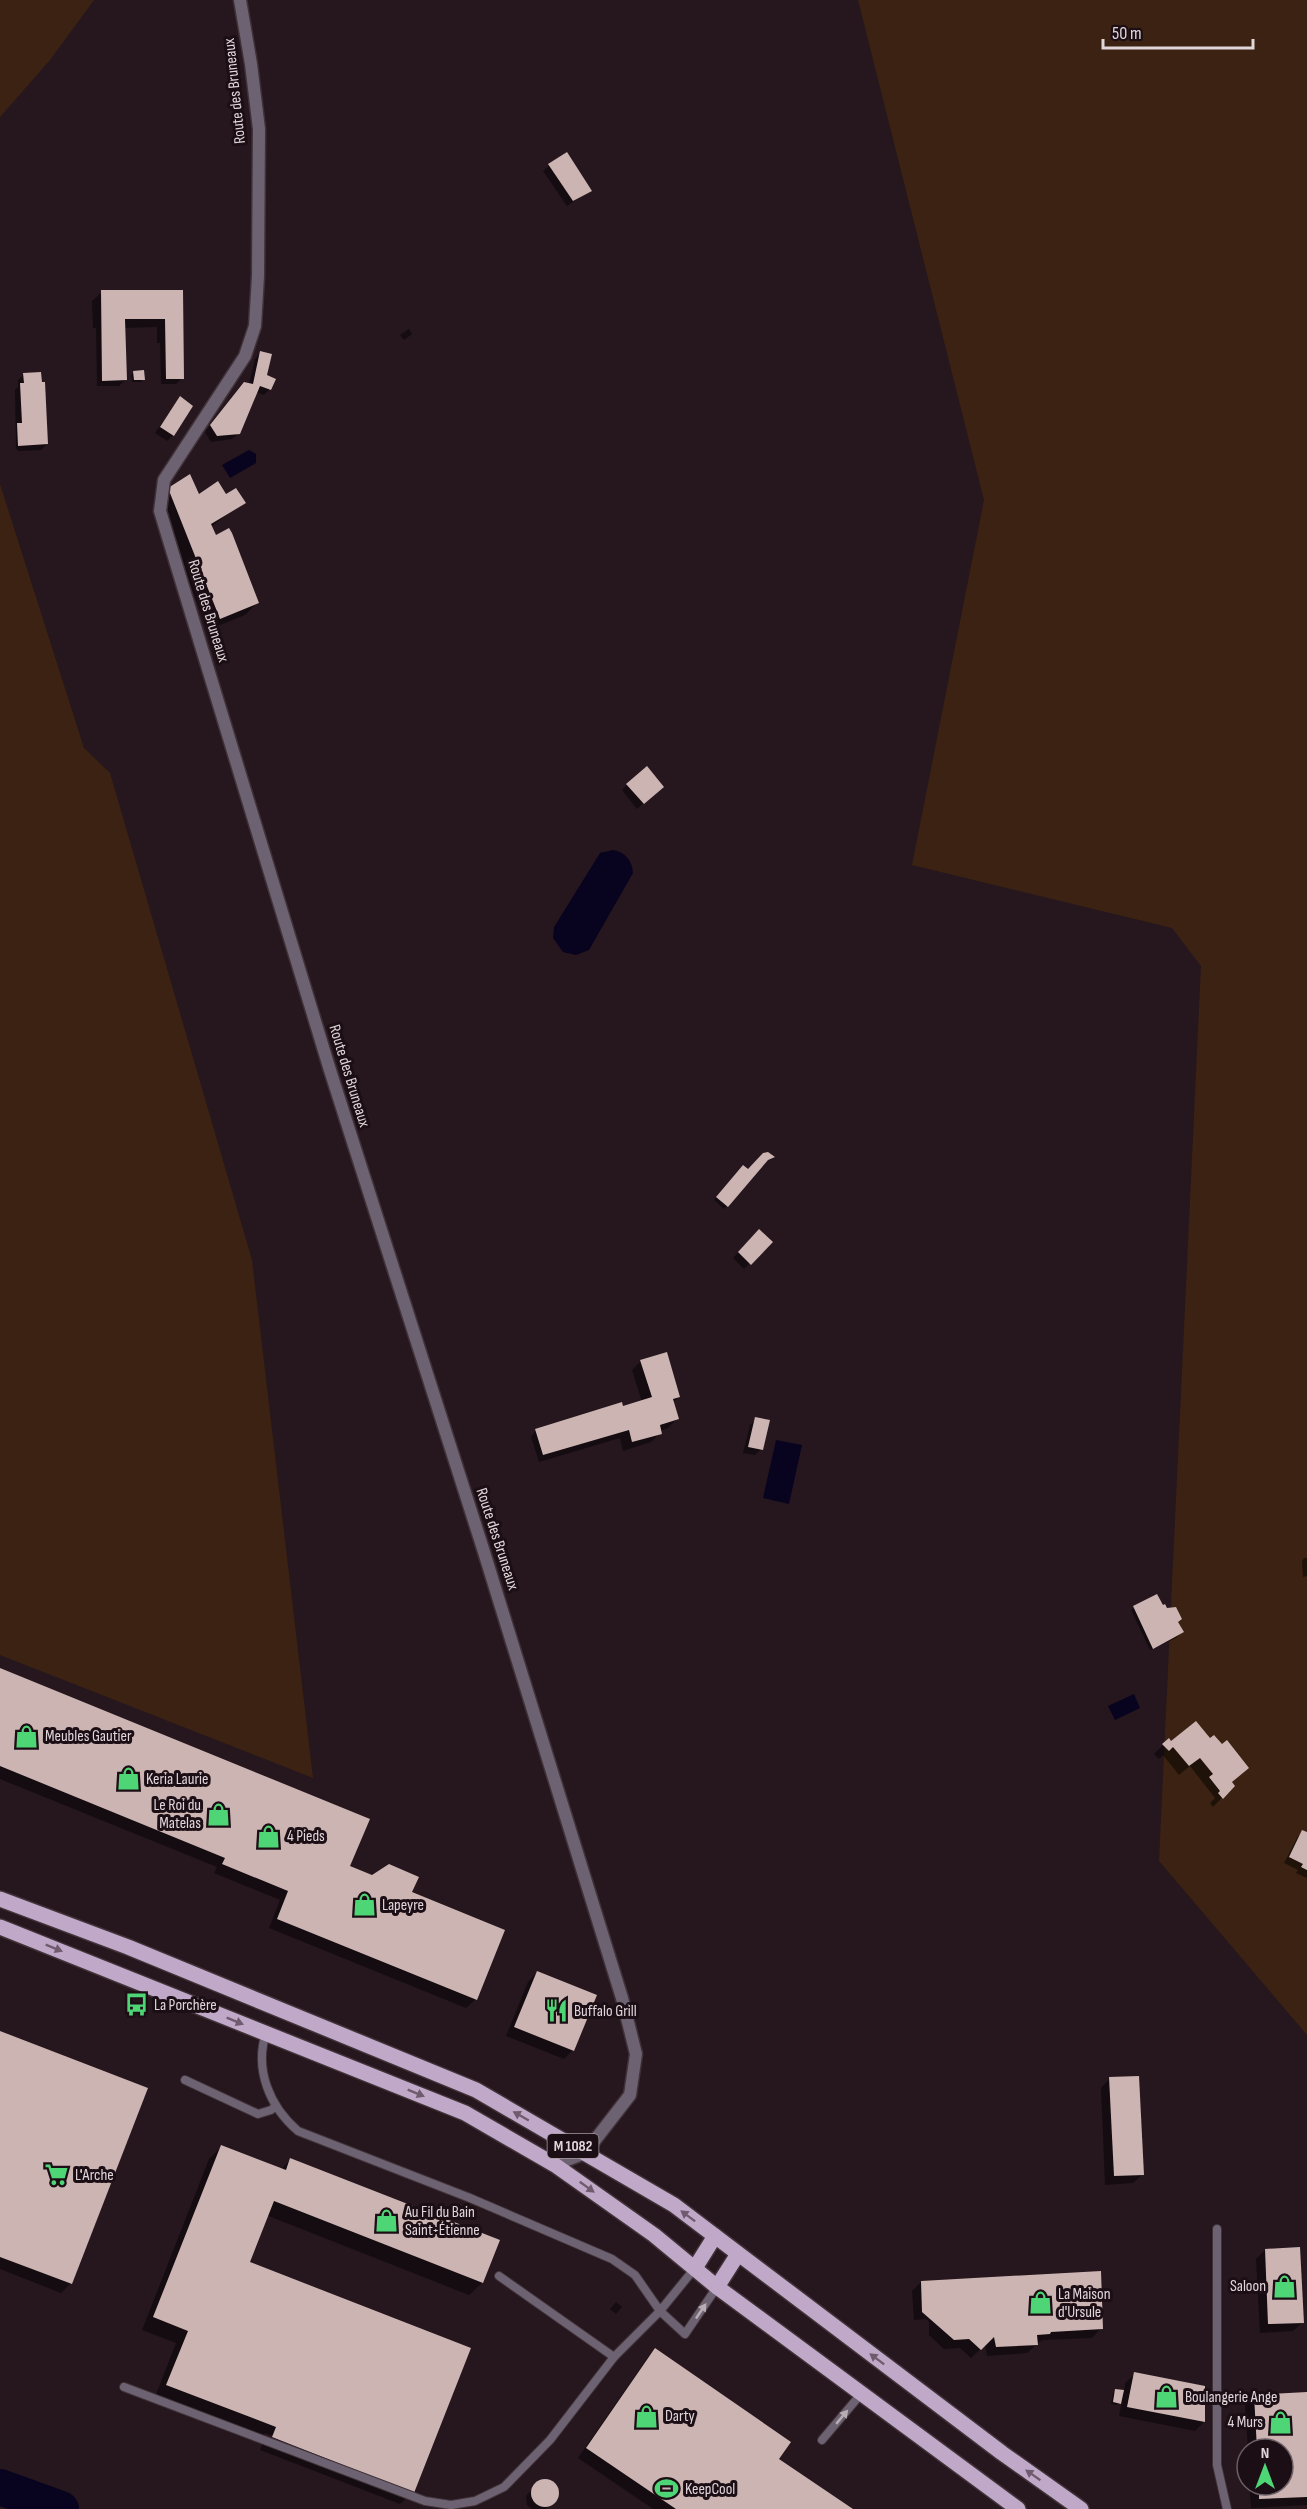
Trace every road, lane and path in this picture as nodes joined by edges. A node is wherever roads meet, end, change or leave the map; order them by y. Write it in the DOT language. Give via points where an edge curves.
graph roads {
  1 [pos="240,0"];
  2 [pos="0,1899"];
  3 [pos="0,1927"];
  4 [pos="266,2033"];
  5 [pos="184,2080"];
  6 [pos="276,2106"];
  7 [pos="585,2153"];
  8 [pos="555,2165"];
  9 [pos="1217,2229"];
  10 [pos="715,2236"];
  11 [pos="738,2254"];
  12 [pos="695,2268"];
  13 [pos="499,2276"];
  14 [pos="717,2287"];
  15 [pos="660,2311"];
  16 [pos="614,2357"];
  17 [pos="124,2387"];
  18 [pos="861,2394"];
  19 [pos="822,2440"];
  20 [pos="1018,2509"];
  21 [pos="1081,2509"];
  22 [pos="1227,2509"];
  1 -- 7 [label="street, Route des Bruneaux" via="259,129 255,326 245,356 164,480 160,511 329,1067 622,1998 636,2054 630,2095"];
  7 -- 2 [label="main road, M 1082, one-way" via="476,2090"];
  3 -- 4 [label="main road, M 1082, one-way"];
  4 -- 6 [label="lane" via="261,2062"];
  4 -- 8 [label="main road, M 1082, one-way" via="465,2113"];
  5 -- 6 [label="lane" via="258,2114"];
  6 -- 15 [label="lane" via="298,2131 612,2259 634,2275"];
  7 -- 8 [label="street"];
  10 -- 7 [label="main road, M 1082, one-way" via="674,2205"];
  8 -- 12 [label="main road, M 1082, one-way"];
  9 -- 22 [label="lane" via="1217,2465"];
  10 -- 11 [label="main road, M 1082"];
  10 -- 12 [label="main road"];
  11 -- 14 [label="main road"];
  21 -- 11 [label="main road, M 1082, one-way"];
  12 -- 14 [label="main road, M 1082"];
  12 -- 15 [label="lane"];
  13 -- 16 [label="lane"];
  15 -- 14 [label="lane, one-way" via="685,2334"];
  14 -- 18 [label="main road, M 1082"];
  15 -- 16 [label="lane"];
  16 -- 17 [label="lane" via="550,2440 504,2487 475,2501 451,2505 425,2501"];
  19 -- 18 [label="lane, one-way"];
  18 -- 20 [label="main road, M 1082"];
}
